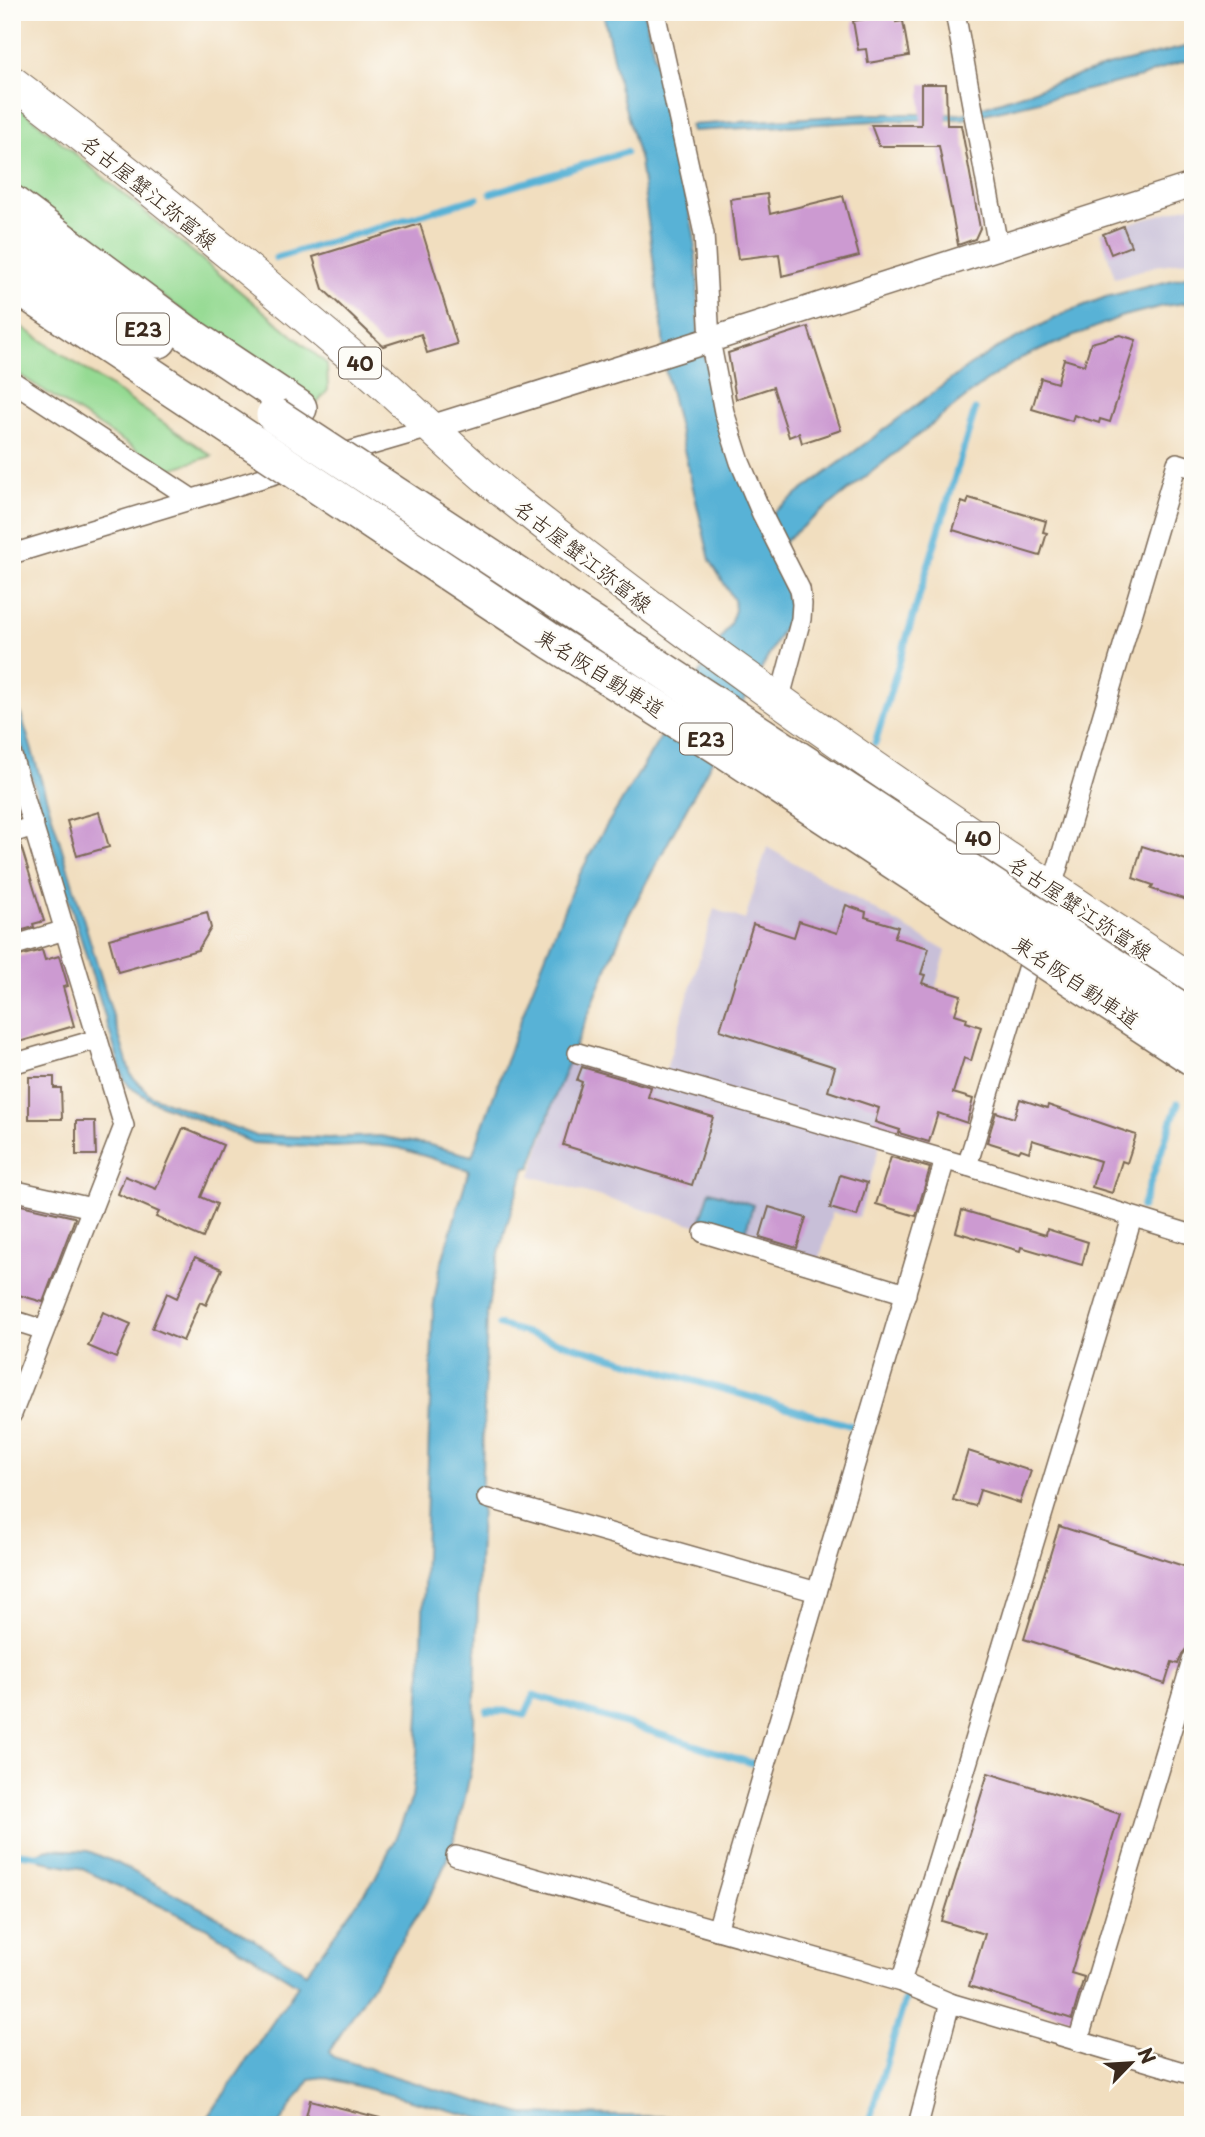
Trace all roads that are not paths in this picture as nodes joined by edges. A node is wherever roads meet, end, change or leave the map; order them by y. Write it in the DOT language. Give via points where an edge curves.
graph roads {
  1 [pos="654,12"];
  2 [pos="956,12"];
  3 [pos="12,82"];
  4 [pos="1193,185"];
  5 [pos="12,203"];
  6 [pos="12,244"];
  7 [pos="998,246"];
  8 [pos="12,283"];
  9 [pos="710,340"];
  10 [pos="12,381"];
  11 [pos="287,412"];
  12 [pos="430,428"];
  13 [pos="1193,468"];
  14 [pos="192,499"];
  15 [pos="12,554"];
  16 [pos="772,695"];
  17 [pos="12,756"];
  18 [pos="34,826"];
  19 [pos="12,833"];
  20 [pos="1052,889"];
  21 [pos="65,930"];
  22 [pos="12,946"];
  23 [pos="1193,981"];
  24 [pos="1193,1018"];
  25 [pos="98,1039"];
  26 [pos="578,1053"];
  27 [pos="1193,1058"];
  28 [pos="12,1065"];
  29 [pos="945,1160"];
  30 [pos="967,1166"];
  31 [pos="12,1190"];
  32 [pos="92,1208"];
  33 [pos="1132,1218"];
  34 [pos="704,1233"];
  35 [pos="1193,1235"];
  36 [pos="906,1294"];
  37 [pos="12,1320"];
  38 [pos="44,1330"];
  39 [pos="12,1415"];
  40 [pos="487,1498"];
  41 [pos="817,1592"];
  42 [pos="1193,1658"];
  43 [pos="456,1856"];
  44 [pos="717,1930"];
  45 [pos="901,1982"];
  46 [pos="950,2003"];
  47 [pos="1078,2041"];
  48 [pos="1193,2075"];
  49 [pos="918,2125"];
  1 -- 9 [label="street" via="704,234"];
  2 -- 7 [label="street"];
  3 -- 12 [label="main road, 名古屋蟹江弥富線 / 40" via="358,361"];
  4 -- 7 [label="street"];
  5 -- 11 [label="highway"];
  6 -- 11 [label="highway, 東名阪自動車道 / E23"];
  7 -- 9 [label="street"];
  8 -- 27 [label="highway, 東名阪自動車道 / E23, bridge" via="552,642"];
  9 -- 12 [label="street"];
  9 -- 16 [label="street" via="740,463 800,589 801,619"];
  10 -- 14 [label="street"];
  11 -- 24 [label="highway, 東名阪自動車道 / E23, bridge" via="572,610"];
  12 -- 14 [label="street"];
  12 -- 16 [label="main road, 名古屋蟹江弥富線 / 40" via="508,496"];
  13 -- 20 [label="street" via="1177,463"];
  14 -- 15 [label="street"];
  16 -- 20 [label="main road, 名古屋蟹江弥富線 / 40"];
  17 -- 18 [label="street"];
  18 -- 19 [label="street"];
  18 -- 21 [label="street"];
  20 -- 23 [label="main road, 名古屋蟹江弥富線 / 40"];
  20 -- 30 [label="street"];
  21 -- 22 [label="street"];
  21 -- 25 [label="street"];
  25 -- 28 [label="street"];
  25 -- 32 [label="street" via="124,1126"];
  26 -- 29 [label="street"];
  29 -- 30 [label="street"];
  29 -- 36 [label="street"];
  30 -- 33 [label="street"];
  31 -- 32 [label="street"];
  32 -- 38 [label="street"];
  33 -- 35 [label="street"];
  33 -- 45 [label="street"];
  34 -- 36 [label="street"];
  36 -- 41 [label="street"];
  37 -- 38 [label="street"];
  38 -- 39 [label="street"];
  40 -- 41 [label="street"];
  41 -- 44 [label="street"];
  42 -- 47 [label="street"];
  43 -- 44 [label="street"];
  44 -- 45 [label="street"];
  45 -- 46 [label="street"];
  46 -- 47 [label="street"];
  46 -- 49 [label="street"];
  47 -- 48 [label="street"];
}
